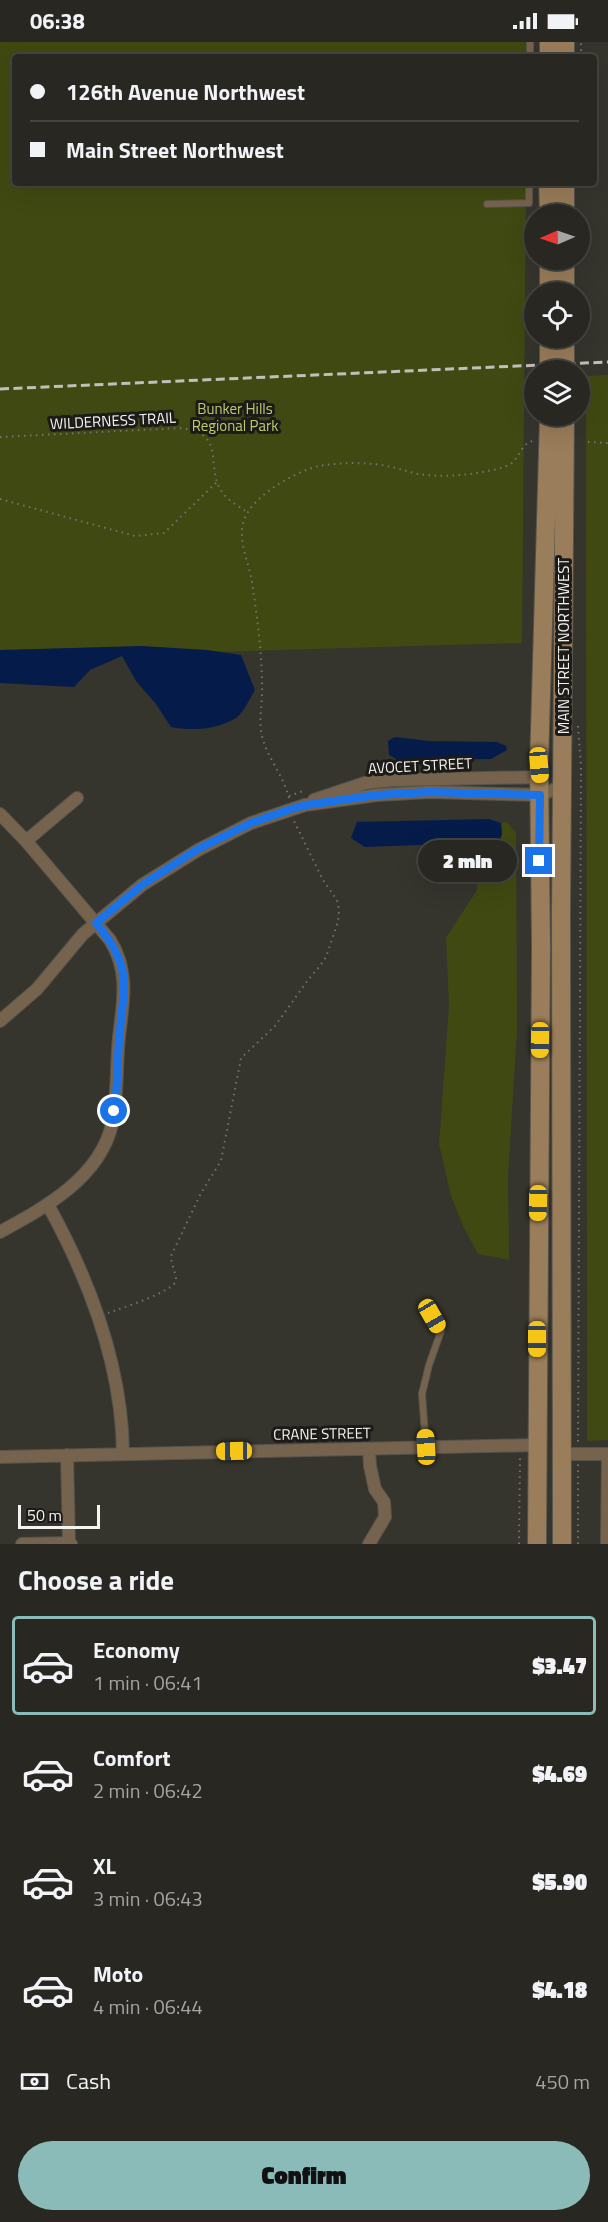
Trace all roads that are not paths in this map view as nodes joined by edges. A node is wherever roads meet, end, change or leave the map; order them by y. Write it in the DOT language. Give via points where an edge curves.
graph roads {
  1 [pos="529,186"];
  2 [pos="549,186"];
  3 [pos="566,186"];
  4 [pos="487,204"];
  5 [pos="549,204"];
  6 [pos="570,204"];
  7 [pos="549,426"];
  8 [pos="565,426"];
  9 [pos="547,788"];
  10 [pos="77,798"];
  11 [pos="0,814"];
  12 [pos="26,841"];
  13 [pos="96,923"];
  14 [pos="0,1021"];
  15 [pos="48,1205"];
  16 [pos="0,1232"];
  17 [pos="432,1316"];
  18 [pos="537,1445"];
  19 [pos="426,1447"];
  20 [pos="369,1449"];
  21 [pos="123,1453"];
  22 [pos="570,1454"];
  23 [pos="608,1454"];
  24 [pos="67,1455"];
  25 [pos="0,1457"];
  26 [pos="70,1543"];
  27 [pos="22,1544"];
  28 [pos="369,1544"];
  29 [pos="537,1544"];
  30 [pos="562,1544"];
  31 [pos="607,1544"];
  1 -- 4 [label="lane" via="529,203"];
  2 -- 5 [label="main road"];
  3 -- 6 [label="main road"];
  7 -- 9 [label="main road, MAIN STREET NORTHWEST"];
  8 -- 9 [label="main road, MAIN STREET NORTHWEST"];
  9 -- 13 [label="street, AVOCET STREET" via="419,778 365,783 251,823 198,849 142,885"];
  9 -- 18 [label="main road, MAIN STREET NORTHWEST" via="541,948"];
  9 -- 22 [label="main road, MAIN STREET NORTHWEST" via="561,912"];
  10 -- 12 [label="street"];
  11 -- 12 [label="street"];
  12 -- 13 [label="street"];
  13 -- 14 [label="street, AVOCET STREET" via="37,989"];
  13 -- 15 [label="street" via="118,952 124,979 117,1095 111,1126 92,1164"];
  15 -- 16 [label="street"];
  15 -- 21 [label="street" via="80,1265 110,1352 120,1400"];
  17 -- 19 [label="lane" via="441,1331 422,1394"];
  18 -- 19 [label="street, CRANE STREET"];
  18 -- 29 [label="main road, MAIN STREET NORTHWEST"];
  19 -- 20 [label="street, CRANE STREET"];
  20 -- 21 [label="street, CRANE STREET"];
  20 -- 28 [label="street" via="375,1489 384,1502 385,1517"];
  21 -- 24 [label="street, CRANE STREET"];
  22 -- 23 [label="street"];
  22 -- 30 [label="main road, MAIN STREET NORTHWEST"];
  23 -- 31 [label="street"];
  24 -- 25 [label="street, CRANE STREET"];
  24 -- 26 [label="street"];
  26 -- 27 [label="street"];
}
